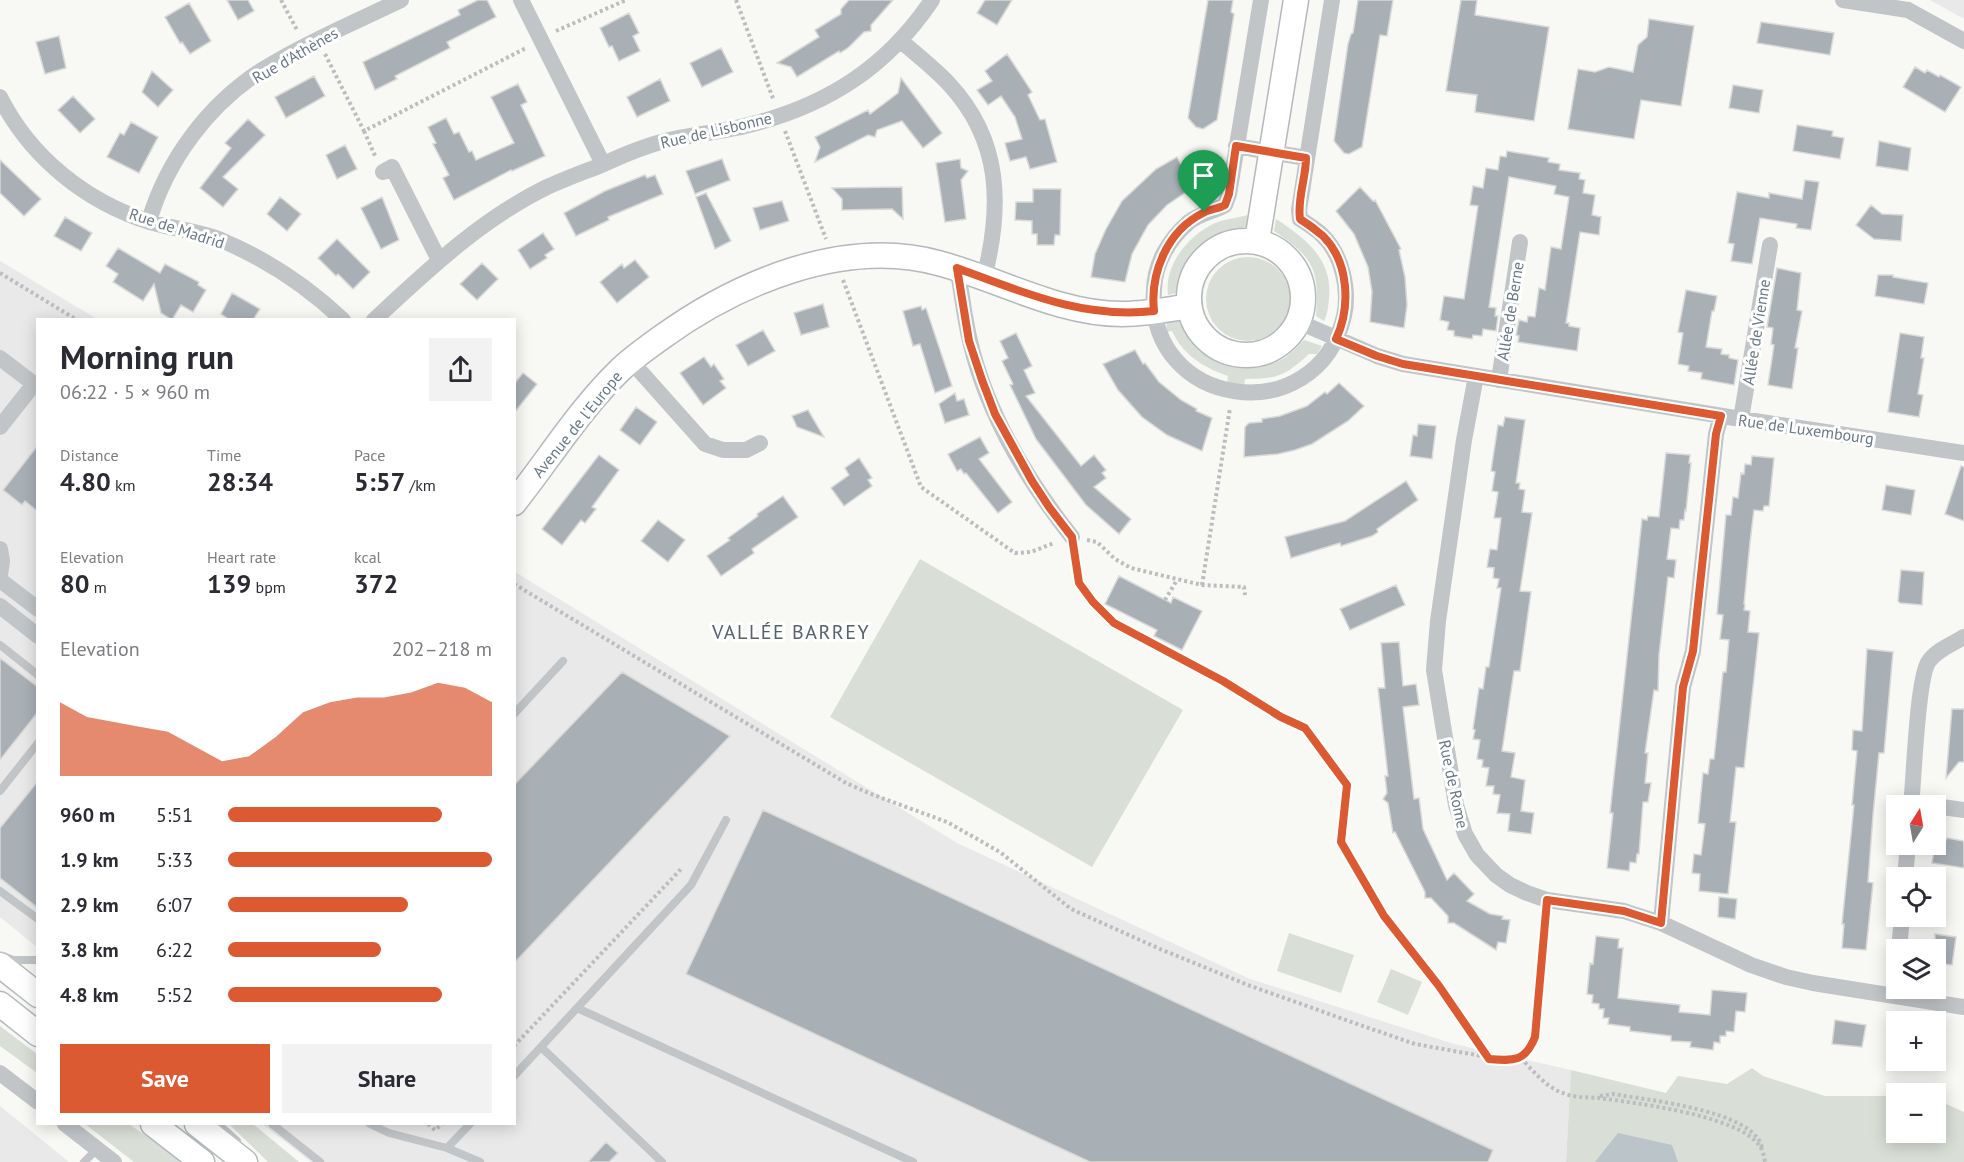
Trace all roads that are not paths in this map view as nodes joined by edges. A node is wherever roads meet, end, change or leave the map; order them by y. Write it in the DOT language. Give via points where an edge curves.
graph roads {
  1 [pos="401,0"];
  2 [pos="522,0"];
  3 [pos="932,0"];
  4 [pos="1260,0"];
  5 [pos="1296,0"];
  6 [pos="1332,0"];
  7 [pos="1843,0"];
  8 [pos="901,41"];
  9 [pos="1964,41"];
  10 [pos="0,97"];
  11 [pos="1236,146"];
  12 [pos="1272,152"];
  13 [pos="1306,158"];
  14 [pos="603,164"];
  15 [pos="383,172"];
  16 [pos="149,221"];
  17 [pos="1257,241"];
  18 [pos="1520,242"];
  19 [pos="1770,244"];
  20 [pos="439,260"];
  21 [pos="957,268"];
  22 [pos="984,278"];
  23 [pos="1189,306"];
  24 [pos="1154,311"];
  25 [pos="341,318"];
  26 [pos="376,318"];
  27 [pos="1299,322"];
  28 [pos="1336,339"];
  29 [pos="0,358"];
  30 [pos="631,361"];
  31 [pos="1476,376"];
  32 [pos="1499,380"];
  33 [pos="36,381"];
  34 [pos="1721,416"];
  35 [pos="1741,419"];
  36 [pos="0,427"];
  37 [pos="760,443"];
  38 [pos="1964,453"];
  39 [pos="518,491"];
  40 [pos="1072,537"];
  41 [pos="0,549"];
  42 [pos="0,574"];
  43 [pos="0,580"];
  44 [pos="0,606"];
  45 [pos="36,607"];
  46 [pos="36,634"];
  47 [pos="1964,637"];
  48 [pos="0,645"];
  49 [pos="563,661"];
  50 [pos="36,673"];
  51 [pos="516,712"];
  52 [pos="36,746"];
  53 [pos="0,791"];
  54 [pos="1912,795"];
  55 [pos="1946,808"];
  56 [pos="1964,810"];
  57 [pos="726,820"];
  58 [pos="0,891"];
  59 [pos="36,918"];
  60 [pos="1661,923"];
  61 [pos="0,956"];
  62 [pos="36,960"];
  63 [pos="0,965"];
  64 [pos="36,995"];
  65 [pos="1886,995"];
  66 [pos="1913,999"];
  67 [pos="0,1004"];
  68 [pos="36,1007"];
  69 [pos="1964,1007"];
  70 [pos="577,1008"];
  71 [pos="32,1028"];
  72 [pos="541,1047"];
  73 [pos="0,1073"];
  74 [pos="516,1074"];
  75 [pos="36,1100"];
  76 [pos="66,1125"];
  77 [pos="154,1125"];
  78 [pos="199,1125"];
  79 [pos="219,1125"];
  80 [pos="273,1125"];
  81 [pos="372,1125"];
  82 [pos="469,1125"];
  83 [pos="447,1148"];
  84 [pos="97,1149"];
  85 [pos="244,1154"];
  86 [pos="84,1162"];
  87 [pos="114,1162"];
  88 [pos="202,1162"];
  89 [pos="320,1162"];
  90 [pos="480,1162"];
  91 [pos="662,1162"];
  92 [pos="913,1162"];
  1 -- 16 [label="street, Rue d'Athènes" via="261,71 221,103 181,149"];
  2 -- 14 [label="street"];
  3 -- 8 [label="street, Rue de Lisbonne"];
  4 -- 11 [label="street"];
  5 -- 12 [label="street"];
  6 -- 13 [label="street"];
  7 -- 9 [label="street" via="1908,10"];
  8 -- 14 [label="street, Rue de Lisbonne" via="842,89 813,104 750,125 662,142"];
  8 -- 22 [label="street" via="960,98 985,142 996,207"];
  10 -- 16 [label="street, Rue de Madrid" via="30,144 64,176 103,202"];
  11 -- 12 [label="street"];
  11 -- 24 [label="street" via="1225,205 1189,222 1158,265"];
  12 -- 13 [label="street"];
  12 -- 17 [label="street"];
  13 -- 28 [label="street" via="1300,219 1330,245 1344,278 1345,313"];
  14 -- 20 [label="street, Rue de Lisbonne" via="513,206"];
  15 -- 20 [label="street" via="392,167"];
  16 -- 25 [label="street, Rue de Madrid" via="221,240 255,257 317,296"];
  17 -- 23 [label="street" via="1235,241 1207,256 1190,284"];
  17 -- 27 [label="street" via="1281,252 1298,271 1304,297"];
  18 -- 32 [label="street, Allée de Berne"];
  19 -- 35 [label="street, Allée de Vienne"];
  20 -- 26 [label="street, Rue de Lisbonne"];
  21 -- 22 [label="street, Avenue de l'Europe"];
  21 -- 30 [label="street, Avenue de l'Europe" via="915,257 865,256 782,275 721,299"];
  21 -- 40 [label="street" via="969,341 995,414 1032,481"];
  22 -- 24 [label="street, Avenue de l'Europe" via="1090,311"];
  23 -- 24 [label="street, Avenue de l'Europe"];
  23 -- 27 [label="street" via="1200,332 1224,351 1238,355 1274,348"];
  24 -- 28 [label="street" via="1160,334 1179,364 1208,384 1243,393 1269,391 1294,382 1322,360"];
  27 -- 28 [label="street, Rue de Luxembourg"];
  28 -- 31 [label="street, Rue de Luxembourg" via="1403,364"];
  29 -- 33 [label="street"];
  30 -- 37 [label="street" via="705,444 723,450 747,450"];
  30 -- 39 [label="street, Avenue de l'Europe" via="602,389"];
  31 -- 32 [label="street, Rue de Luxembourg"];
  31 -- 60 [label="street, Rue de Rome" via="1435,648 1436,690 1460,821 1485,866 1510,885 1547,900 1624,911"];
  32 -- 34 [label="street, Rue de Luxembourg"];
  33 -- 36 [label="street"];
  34 -- 35 [label="street, Rue de Luxembourg"];
  34 -- 60 [label="street" via="1693,651 1683,687"];
  35 -- 38 [label="street, Rue de Luxembourg"];
  41 -- 42 [label="street"];
  43 -- 45 [label="street"];
  44 -- 46 [label="street"];
  47 -- 54 [label="street" via="1928,662 1922,686"];
  48 -- 50 [label="lane"];
  49 -- 51 [label="lane"];
  52 -- 53 [label="lane"];
  55 -- 56 [label="street"];
  57 -- 70 [label="lane" via="691,885"];
  58 -- 59 [label="lane"];
  60 -- 65 [label="street, Rue de Rome" via="1786,977"];
  61 -- 62 [label="lane"];
  63 -- 64 [label="street"];
  66 -- 69 [label="street, Rue de Rome"];
  67 -- 71 [label="street"];
  68 -- 71 [label="street"];
  70 -- 72 [label="lane"];
  70 -- 92 [label="lane"];
  72 -- 74 [label="lane"];
  72 -- 91 [label="lane"];
  73 -- 75 [label="street"];
  76 -- 84 [label="street"];
  77 -- 88 [label="street"];
  78 -- 85 [label="street"];
  79 -- 85 [label="lane"];
  80 -- 89 [label="lane"];
  81 -- 83 [label="lane"];
  82 -- 83 [label="lane"];
  83 -- 90 [label="lane"];
  84 -- 86 [label="lane"];
  84 -- 87 [label="street"];
}
